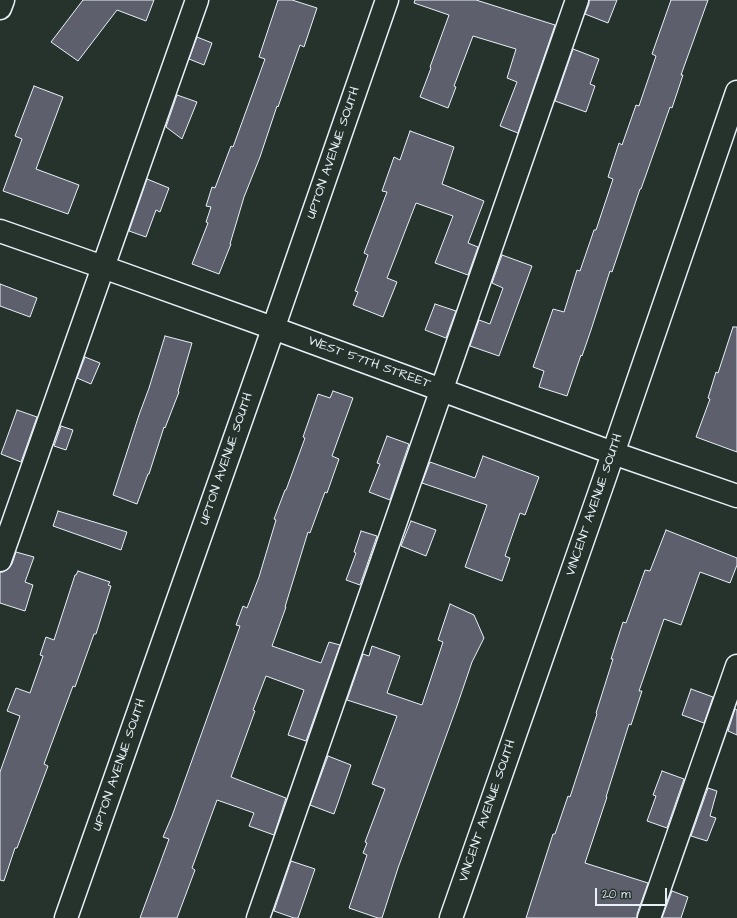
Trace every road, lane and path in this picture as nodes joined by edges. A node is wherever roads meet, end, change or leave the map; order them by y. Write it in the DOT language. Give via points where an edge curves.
graph roads {
  1 [pos="3,0"];
  2 [pos="197,0"];
  3 [pos="387,0"];
  4 [pos="577,0"];
  5 [pos="0,8"];
  6 [pos="737,92"];
  7 [pos="0,231"];
  8 [pos="103,267"];
  9 [pos="273,328"];
  10 [pos="441,390"];
  11 [pos="613,453"];
  12 [pos="737,496"];
  13 [pos="0,560"];
  14 [pos="737,666"];
  15 [pos="66,918"];
  16 [pos="258,918"];
  17 [pos="451,918"];
  18 [pos="649,918"];
  1 -- 5 [label="street"];
  2 -- 8 [label="street"];
  3 -- 9 [label="street, UPTON AVENUE SOUTH"];
  4 -- 10 [label="street"];
  6 -- 11 [label="street, VINCENT AVENUE SOUTH"];
  7 -- 8 [label="street, WEST 57TH STREET"];
  8 -- 9 [label="street, WEST 57TH STREET"];
  8 -- 13 [label="street"];
  9 -- 10 [label="street, WEST 57TH STREET"];
  9 -- 15 [label="street, UPTON AVENUE SOUTH"];
  10 -- 11 [label="street, WEST 57TH STREET"];
  10 -- 16 [label="street"];
  11 -- 12 [label="street, WEST 57TH STREET"];
  11 -- 17 [label="street, VINCENT AVENUE SOUTH"];
  14 -- 18 [label="street"];
}
